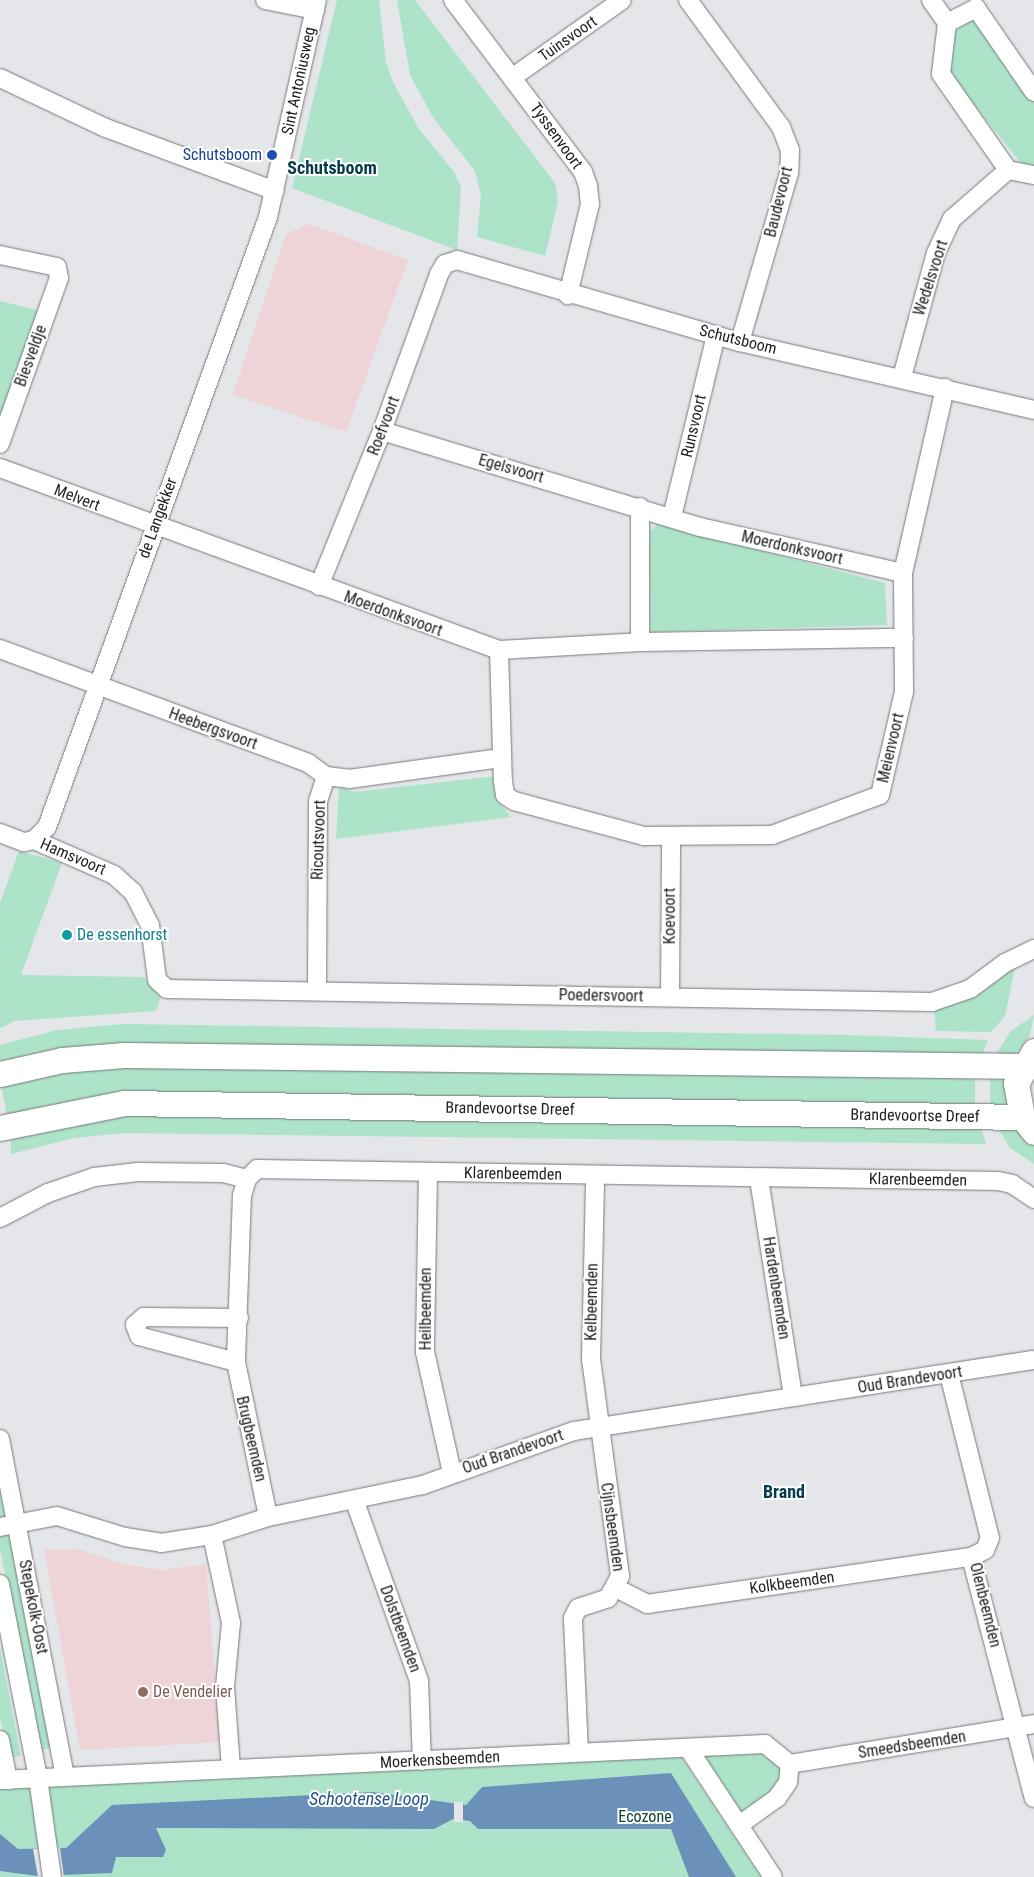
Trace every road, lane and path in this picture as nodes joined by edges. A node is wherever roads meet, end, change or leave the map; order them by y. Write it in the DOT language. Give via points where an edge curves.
graph roads {
  1 [pos="264,0"];
  2 [pos="453,0"];
  3 [pos="622,0"];
  4 [pos="688,0"];
  5 [pos="931,0"];
  6 [pos="981,4"];
  7 [pos="316,5"];
  8 [pos="947,22"];
  9 [pos="513,77"];
  10 [pos="0,78"];
  11 [pos="1034,92"];
  12 [pos="1008,170"];
  13 [pos="1034,175"];
  14 [pos="275,191"];
  15 [pos="0,254"];
  16 [pos="445,264"];
  17 [pos="568,294"];
  18 [pos="716,335"];
  19 [pos="740,342"];
  20 [pos="902,377"];
  21 [pos="945,388"];
  22 [pos="1034,410"];
  23 [pos="382,431"];
  24 [pos="0,444"];
  25 [pos="0,468"];
  26 [pos="640,507"];
  27 [pos="672,517"];
  28 [pos="155,528"];
  29 [pos="903,573"];
  30 [pos="319,586"];
  31 [pos="904,638"];
  32 [pos="640,642"];
  33 [pos="0,649"];
  34 [pos="499,650"];
  35 [pos="96,687"];
  36 [pos="501,758"];
  37 [pos="326,776"];
  38 [pos="0,833"];
  39 [pos="671,836"];
  40 [pos="34,840"];
  41 [pos="1034,949"];
  42 [pos="157,980"];
  43 [pos="316,991"];
  44 [pos="670,997"];
  45 [pos="1028,1058"];
  46 [pos="0,1074"];
  47 [pos="1028,1124"];
  48 [pos="0,1128"];
  49 [pos="428,1172"];
  50 [pos="594,1176"];
  51 [pos="247,1179"];
  52 [pos="759,1179"];
  53 [pos="1034,1199"];
  54 [pos="0,1218"];
  55 [pos="239,1318"];
  56 [pos="1034,1360"];
  57 [pos="236,1362"];
  58 [pos="949,1374"];
  59 [pos="793,1397"];
  60 [pos="599,1427"];
  61 [pos="0,1439"];
  62 [pos="452,1472"];
  63 [pos="355,1502"];
  64 [pos="268,1517"];
  65 [pos="17,1523"];
  66 [pos="0,1527"];
  67 [pos="212,1535"];
  68 [pos="971,1557"];
  69 [pos="0,1584"];
  70 [pos="616,1588"];
  71 [pos="1026,1726"];
  72 [pos="0,1740"];
  73 [pos="688,1748"];
  74 [pos="579,1752"];
  75 [pos="422,1761"];
  76 [pos="790,1764"];
  77 [pos="231,1769"];
  78 [pos="65,1776"];
  79 [pos="38,1778"];
  80 [pos="4,1780"];
  81 [pos="1034,1798"];
  82 [pos="739,1825"];
  83 [pos="52,1877"];
  84 [pos="773,1877"];
  1 -- 7 [label="street"];
  2 -- 9 [label="street, Tyssenvoort"];
  3 -- 9 [label="street, Tuinsvoort"];
  4 -- 19 [label="street, Baudevoort" via="781,126 790,150 789,173"];
  5 -- 8 [label="street"];
  6 -- 8 [label="street"];
  6 -- 11 [label="street"];
  7 -- 14 [label="street, Sint Antoniusweg"];
  8 -- 12 [label="street" via="941,74"];
  9 -- 17 [label="street, Tyssenvoort" via="588,186 590,204"];
  10 -- 14 [label="street" via="106,128"];
  12 -- 13 [label="street"];
  12 -- 20 [label="street, Wedelsvoort" via="952,219 936,253"];
  14 -- 28 [label="street, de Langekker"];
  15 -- 24 [label="street, Biesveldje" via="57,267 59,278"];
  16 -- 17 [label="street, Schutsboom" via="456,260"];
  16 -- 23 [label="street, Roefvoort"];
  17 -- 18 [label="street, Schutsboom"];
  18 -- 19 [label="street, Schutsboom"];
  18 -- 27 [label="street, Runsvoort"];
  19 -- 20 [label="street, Schutsboom"];
  20 -- 21 [label="street, Schutsboom"];
  21 -- 22 [label="street, Schutsboom"];
  21 -- 29 [label="street, Meienvoort"];
  23 -- 26 [label="street, Egelsvoort"];
  23 -- 30 [label="street, Roefvoort"];
  25 -- 28 [label="street, Melvert"];
  26 -- 27 [label="street, Moerdonksvoort"];
  26 -- 32 [label="street"];
  27 -- 29 [label="street, Moerdonksvoort"];
  28 -- 30 [label="street, Moerdonksvoort"];
  28 -- 35 [label="street, de Langekker"];
  29 -- 31 [label="street, Meienvoort"];
  30 -- 34 [label="street, Moerdonksvoort"];
  31 -- 32 [label="street, Moerdonksvoort"];
  31 -- 39 [label="street, Meienvoort" via="904,692 880,794 772,835"];
  32 -- 34 [label="street, Moerdonksvoort"];
  33 -- 35 [label="street, Heebergsvoort"];
  34 -- 36 [label="street"];
  35 -- 37 [label="street, Heebergsvoort" via="308,763"];
  35 -- 40 [label="street, de Langekker" via="46,827"];
  36 -- 37 [label="street, Ricoutsvoort" via="349,779"];
  36 -- 39 [label="street, Meienvoort" via="506,795 514,801 644,836"];
  37 -- 43 [label="street, Ricoutsvoort" via="318,801"];
  38 -- 40 [label="street, Hamsvoort" via="24,842"];
  39 -- 44 [label="street, Koevoort"];
  40 -- 42 [label="street, Hamsvoort" via="114,875 133,892 150,924"];
  41 -- 44 [label="street, Poedersvoort" via="1005,963 970,989 932,1002"];
  42 -- 43 [label="street, Poedersvoort" via="167,988"];
  43 -- 44 [label="street, Poedersvoort"];
  45 -- 46 [label="main road" via="124,1055 62,1060"];
  45 -- 47 [label="main road" via="1016,1091"];
  47 -- 48 [label="main road, Brandevoortse Dreef" via="124,1103"];
  49 -- 50 [label="street, Klarenbeemden"];
  49 -- 51 [label="street, Klarenbeemden" via="257,1169"];
  49 -- 62 [label="street, Heilbeemden" via="425,1352"];
  50 -- 52 [label="street, Klarenbeemden"];
  50 -- 60 [label="street, Kelbeemden" via="591,1358"];
  51 -- 54 [label="street" via="223,1172 138,1172 94,1177 48,1193"];
  51 -- 55 [label="street, Brugbeemden" via="242,1195"];
  52 -- 53 [label="street, Klarenbeemden" via="998,1181 1012,1184"];
  52 -- 59 [label="street, Hardenbeemden"];
  55 -- 57 [label="street, Brugbeemden"];
  55 -- 57 [label="street" via="144,1317 135,1325 139,1336"];
  56 -- 58 [label="street, Oud Brandevoort"];
  57 -- 64 [label="street, Brugbeemden"];
  58 -- 59 [label="street, Oud Brandevoort"];
  58 -- 68 [label="street, Olenbeemden" via="990,1538 985,1550"];
  59 -- 60 [label="street, Oud Brandevoort"];
  60 -- 62 [label="street, Oud Brandevoort" via="574,1431"];
  60 -- 70 [label="street, Cijnsbeemden" via="620,1576"];
  61 -- 65 [label="street, Stepekolk-Oost"];
  62 -- 63 [label="street, Oud Brandevoort"];
  63 -- 64 [label="street, Oud Brandevoort"];
  63 -- 75 [label="street, Dolstbeemden" via="419,1681"];
  64 -- 67 [label="street, Oud Brandevoort"];
  65 -- 66 [label="street, Oud Brandevoort"];
  65 -- 67 [label="street, Oud Brandevoort" via="57,1516 125,1537 161,1543"];
  65 -- 78 [label="street, Stepekolk-Oost"];
  67 -- 77 [label="street" via="231,1623 225,1687"];
  68 -- 70 [label="street, Kolkbeemden" via="647,1604"];
  68 -- 71 [label="street, Olenbeemden"];
  69 -- 79 [label="street, Stepekolk-Oost"];
  70 -- 74 [label="street, Cijnsbeemden" via="608,1598 578,1608 573,1618"];
  71 -- 76 [label="street, Smeedsbeemden"];
  71 -- 81 [label="street, Olenbeemden"];
  72 -- 80 [label="street"];
  73 -- 74 [label="street, Moerkensbeemden"];
  73 -- 76 [label="street" via="765,1744"];
  73 -- 82 [label="street"];
  74 -- 75 [label="street, Moerkensbeemden"];
  75 -- 77 [label="street, Moerkensbeemden"];
  76 -- 82 [label="street" via="788,1782 777,1798"];
  77 -- 78 [label="street, Moerkensbeemden"];
  78 -- 79 [label="street, Moerkensbeemden"];
  79 -- 80 [label="street, Moerkensbeemden"];
  79 -- 83 [label="street, Stepekolk-Oost"];
  82 -- 84 [label="street"];
}
